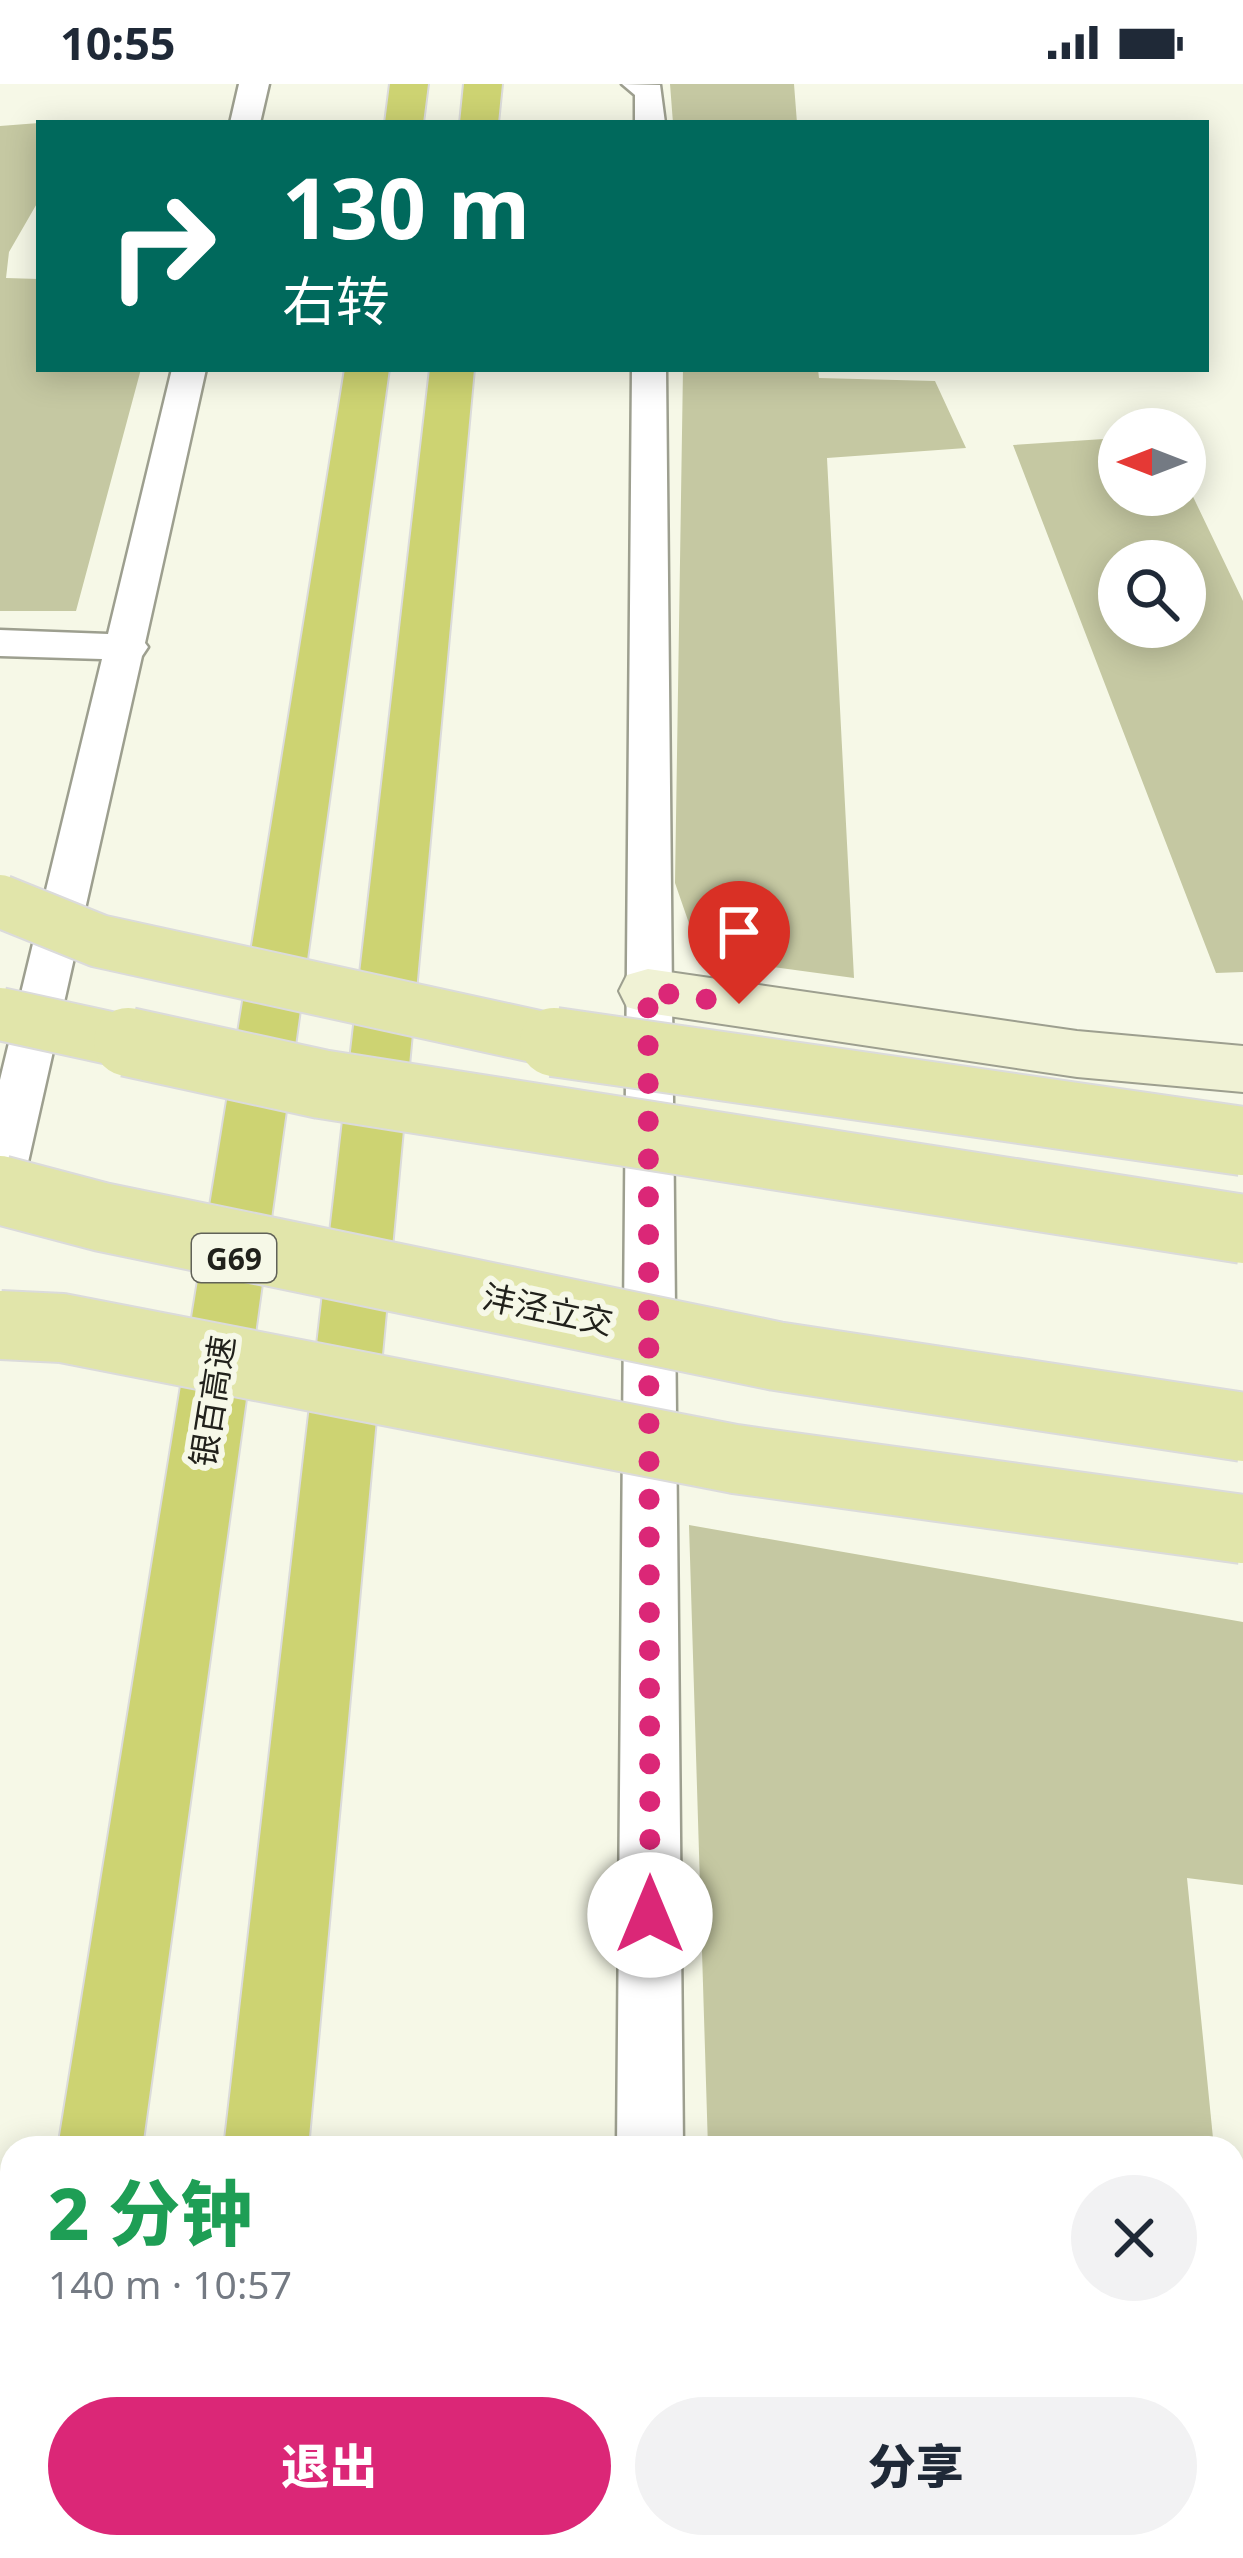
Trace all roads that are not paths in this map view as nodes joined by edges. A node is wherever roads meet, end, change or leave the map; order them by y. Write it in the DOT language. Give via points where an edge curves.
graph roads {
  1 [pos="254,84"];
  2 [pos="410,84"];
  3 [pos="483,84"];
  4 [pos="637,84"];
  5 [pos="245,120"];
  6 [pos="404,120"];
  7 [pos="479,120"];
  8 [pos="650,120"];
  9 [pos="188,372"];
  10 [pos="367,372"];
  11 [pos="452,372"];
  12 [pos="649,372"];
  13 [pos="0,643"];
  14 [pos="128,646"];
  15 [pos="0,901"];
  16 [pos="648,991"];
  17 [pos="0,1014"];
  18 [pos="1243,1069"];
  19 [pos="1243,1141"];
  20 [pos="0,1180"];
  21 [pos="0,1190"];
  22 [pos="1243,1229"];
  23 [pos="0,1325"];
  24 [pos="1243,1427"];
  25 [pos="1243,1529"];
  26 [pos="102,2136"];
  27 [pos="267,2136"];
  28 [pos="650,2136"];
  1 -- 5 [label="street"];
  2 -- 6 [label="highway"];
  3 -- 7 [label="highway"];
  4 -- 8 [label="street" via="650,91"];
  9 -- 14 [label="street"];
  10 -- 26 [label="highway, 银百高速 / G69"];
  11 -- 27 [label="highway"];
  12 -- 16 [label="street"];
  13 -- 14 [label="street"];
  14 -- 20 [label="street"];
  15 -- 19 [label="main road, bridge" via="99,941 534,1039"];
  16 -- 18 [label="street" via="1077,1054"];
  16 -- 28 [label="street"];
  17 -- 22 [label="main road, bridge" via="321,1084"];
  21 -- 24 [label="main road, 沣泾立交, bridge" via="776,1356"];
  23 -- 25 [label="main road, bridge" via="62,1328 735,1459"];
}
